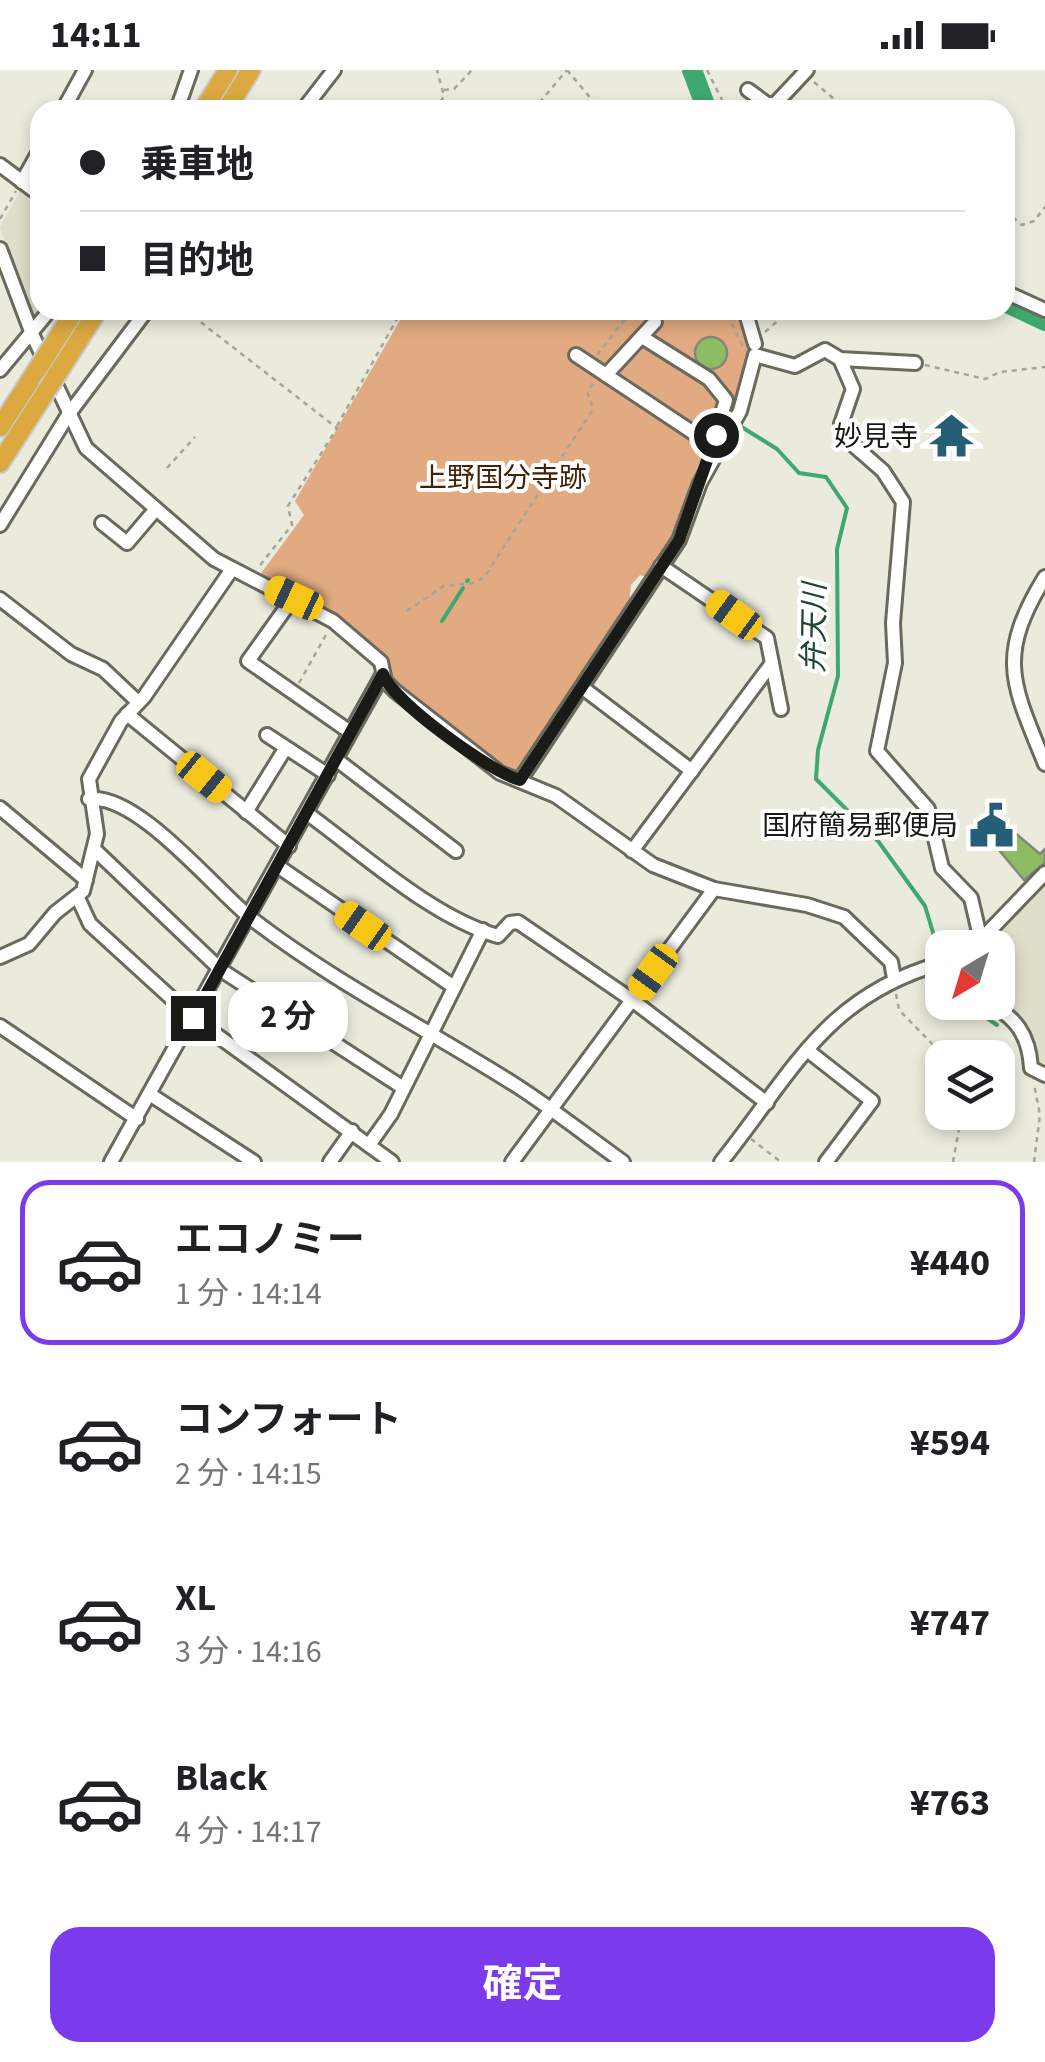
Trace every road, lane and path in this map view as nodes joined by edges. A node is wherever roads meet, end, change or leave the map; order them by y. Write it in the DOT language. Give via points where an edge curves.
graph roads {
  1 [pos="86,70"];
  2 [pos="191,70"];
  3 [pos="228,70"];
  4 [pos="251,70"];
  5 [pos="334,70"];
  6 [pos="436,70"];
  7 [pos="472,70"];
  8 [pos="567,70"];
  9 [pos="708,70"];
  10 [pos="806,72"];
  11 [pos="443,90"];
  12 [pos="748,90"];
  13 [pos="69,100"];
  14 [pos="180,100"];
  15 [pos="209,100"];
  16 [pos="232,100"];
  17 [pos="311,100"];
  18 [pos="439,100"];
  19 [pos="542,100"];
  20 [pos="592,100"];
  21 [pos="723,100"];
  22 [pos="763,100"];
  23 [pos="778,100"];
  24 [pos="836,100"];
  25 [pos="0,165"];
  26 [pos="30,168"];
  27 [pos="22,182"];
  28 [pos="30,188"];
  29 [pos="1045,206"];
  30 [pos="0,218"];
  31 [pos="1015,219"];
  32 [pos="0,248"];
  33 [pos="1015,296"];
  34 [pos="1045,310"];
  35 [pos="42,320"];
  36 [pos="68,320"];
  37 [pos="92,320"];
  38 [pos="139,320"];
  39 [pos="198,320"];
  40 [pos="396,320"];
  41 [pos="626,320"];
  42 [pos="730,320"];
  43 [pos="748,320"];
  44 [pos="781,320"];
  45 [pos="655,322"];
  46 [pos="32,334"];
  47 [pos="642,338"];
  48 [pos="756,346"];
  49 [pos="576,355"];
  50 [pos="840,359"];
  51 [pos="915,363"];
  52 [pos="1045,368"];
  53 [pos="0,370"];
  54 [pos="599,370"];
  55 [pos="68,415"];
  56 [pos="0,427"];
  57 [pos="336,428"];
  58 [pos="195,436"];
  59 [pos="701,438"];
  60 [pos="0,462"];
  61 [pos="167,468"];
  62 [pos="708,469"];
  63 [pos="156,509"];
  64 [pos="102,522"];
  65 [pos="0,525"];
  66 [pos="661,566"];
  67 [pos="232,569"];
  68 [pos="1045,577"];
  69 [pos="250,578"];
  70 [pos="1040,596"];
  71 [pos="0,598"];
  72 [pos="294,598"];
  73 [pos="407,612"];
  74 [pos="333,621"];
  75 [pos="772,663"];
  76 [pos="383,674"];
  77 [pos="582,688"];
  78 [pos="294,693"];
  79 [pos="138,702"];
  80 [pos="781,710"];
  81 [pos="127,714"];
  82 [pos="350,732"];
  83 [pos="266,734"];
  84 [pos="286,749"];
  85 [pos="337,760"];
  86 [pos="1045,764"];
  87 [pos="692,771"];
  88 [pos="328,775"];
  89 [pos="520,780"];
  90 [pos="89,799"];
  91 [pos="0,808"];
  92 [pos="246,812"];
  93 [pos="308,814"];
  94 [pos="289,846"];
  95 [pos="94,850"];
  96 [pos="456,851"];
  97 [pos="632,852"];
  98 [pos="278,868"];
  99 [pos="1045,873"];
  100 [pos="86,880"];
  101 [pos="714,889"];
  102 [pos="78,898"];
  103 [pos="251,918"];
  104 [pos="483,930"];
  105 [pos="978,930"];
  106 [pos="995,930"];
  107 [pos="0,958"];
  108 [pos="925,968"];
  109 [pos="221,970"];
  110 [pos="894,978"];
  111 [pos="454,988"];
  112 [pos="632,1000"];
  113 [pos="193,1018"];
  114 [pos="1013,1020"];
  115 [pos="0,1026"];
  116 [pos="428,1036"];
  117 [pos="928,1040"];
  118 [pos="808,1050"];
  119 [pos="1032,1068"];
  120 [pos="1045,1075"];
  121 [pos="402,1087"];
  122 [pos="151,1096"];
  123 [pos="767,1104"];
  124 [pos="551,1110"];
  125 [pos="137,1119"];
  126 [pos="959,1130"];
  127 [pos="352,1131"];
  128 [pos="744,1134"];
  129 [pos="369,1145"];
  130 [pos="110,1162"];
  131 [pos="254,1162"];
  132 [pos="330,1162"];
  133 [pos="392,1162"];
  134 [pos="512,1162"];
  135 [pos="623,1162"];
  136 [pos="722,1162"];
  137 [pos="782,1162"];
  138 [pos="826,1162"];
  139 [pos="953,1162"];
  140 [pos="1034,1162"];
  1 -- 13 [label="street"];
  2 -- 14 [label="street"];
  3 -- 15 [label="highway"];
  4 -- 16 [label="highway"];
  5 -- 17 [label="street"];
  6 -- 11 [label="path"];
  7 -- 11 [label="path" via="454,89"];
  8 -- 19 [label="path"];
  8 -- 20 [label="path"];
  9 -- 21 [label="path"];
  10 -- 23 [label="street"];
  10 -- 24 [label="path"];
  11 -- 18 [label="path"];
  12 -- 22 [label="street"];
  25 -- 27 [label="street"];
  26 -- 27 [label="street"];
  27 -- 28 [label="street"];
  27 -- 30 [label="path"];
  29 -- 31 [label="path" via="1034,220"];
  32 -- 46 [label="street"];
  33 -- 34 [label="street"];
  35 -- 46 [label="street"];
  36 -- 56 [label="highway, bridge"];
  37 -- 60 [label="highway, bridge"];
  38 -- 55 [label="street"];
  39 -- 57 [label="path"];
  40 -- 57 [label="path"];
  41 -- 54 [label="path"];
  42 -- 48 [label="path" via="742,346"];
  43 -- 48 [label="street"];
  44 -- 48 [label="path"];
  45 -- 47 [label="street"];
  46 -- 53 [label="street"];
  46 -- 55 [label="street"];
  47 -- 54 [label="street"];
  47 -- 62 [label="street" via="709,379 726,400"];
  48 -- 50 [label="street" via="794,366 825,350"];
  48 -- 62 [label="street" via="740,411"];
  49 -- 54 [label="street"];
  50 -- 51 [label="street"];
  50 -- 105 [label="street" via="853,388 844,437 883,471 903,502 895,664 876,751 928,809 942,868 971,898"];
  51 -- 52 [label="path" via="985,379"];
  54 -- 59 [label="street"];
  54 -- 73 [label="path" via="587,391 593,410 492,568 474,583 444,586"];
  55 -- 63 [label="street" via="86,448"];
  55 -- 65 [label="street"];
  57 -- 69 [label="path" via="288,506 292,525"];
  58 -- 61 [label="path"];
  62 -- 66 [label="street"];
  63 -- 64 [label="street" via="127,542"];
  63 -- 67 [label="street"];
  66 -- 75 [label="street" via="766,638"];
  66 -- 77 [label="street"];
  67 -- 69 [label="street"];
  67 -- 79 [label="street"];
  68 -- 70 [label="street"];
  69 -- 72 [label="street"];
  70 -- 86 [label="street" via="1018,623 1012,656 1019,701"];
  71 -- 79 [label="street" via="71,654 103,668"];
  72 -- 74 [label="street"];
  72 -- 78 [label="street" via="248,661"];
  74 -- 76 [label="street" via="381,662"];
  74 -- 78 [label="path"];
  75 -- 80 [label="street"];
  75 -- 87 [label="street"];
  76 -- 82 [label="street"];
  76 -- 89 [label="street" via="428,720 500,773"];
  77 -- 87 [label="street"];
  77 -- 89 [label="street"];
  78 -- 82 [label="street"];
  79 -- 81 [label="street"];
  81 -- 90 [label="street" via="89,779"];
  81 -- 92 [label="street"];
  82 -- 85 [label="street"];
  83 -- 84 [label="street"];
  84 -- 88 [label="street"];
  84 -- 92 [label="street"];
  85 -- 88 [label="street"];
  85 -- 96 [label="street"];
  87 -- 97 [label="street"];
  88 -- 93 [label="street"];
  89 -- 97 [label="street" via="556,796"];
  90 -- 95 [label="street" via="97,828"];
  90 -- 103 [label="street" via="151,825"];
  91 -- 100 [label="street"];
  92 -- 94 [label="street"];
  93 -- 94 [label="street"];
  93 -- 104 [label="street" via="410,888"];
  94 -- 98 [label="street"];
  95 -- 100 [label="street"];
  95 -- 109 [label="street"];
  97 -- 101 [label="street"];
  98 -- 103 [label="street"];
  98 -- 111 [label="street"];
  99 -- 106 [label="street"];
  100 -- 102 [label="street"];
  101 -- 110 [label="street" via="844,917 891,962"];
  101 -- 112 [label="street"];
  102 -- 107 [label="street" via="29,944"];
  102 -- 113 [label="street" via="90,924"];
  103 -- 109 [label="street"];
  103 -- 116 [label="street"];
  104 -- 111 [label="street"];
  104 -- 112 [label="street" via="498,936 518,922"];
  108 -- 110 [label="street"];
  109 -- 113 [label="street"];
  109 -- 121 [label="street"];
  110 -- 117 [label="path" via="899,1010"];
  110 -- 118 [label="street" via="844,1008"];
  111 -- 116 [label="street"];
  112 -- 123 [label="street"];
  112 -- 124 [label="street"];
  113 -- 122 [label="street"];
  113 -- 127 [label="street"];
  114 -- 119 [label="street" via="1027,1037"];
  115 -- 125 [label="street"];
  116 -- 121 [label="street"];
  116 -- 124 [label="street"];
  118 -- 123 [label="street"];
  118 -- 138 [label="street" via="872,1102"];
  119 -- 120 [label="street"];
  119 -- 140 [label="path" via="1040,1115"];
  121 -- 129 [label="street"];
  122 -- 125 [label="street"];
  122 -- 131 [label="street"];
  123 -- 128 [label="street"];
  124 -- 134 [label="street"];
  124 -- 135 [label="street"];
  125 -- 130 [label="street"];
  126 -- 139 [label="path"];
  127 -- 129 [label="street"];
  127 -- 132 [label="street"];
  128 -- 136 [label="street"];
  128 -- 137 [label="path"];
  129 -- 133 [label="street"];
}
